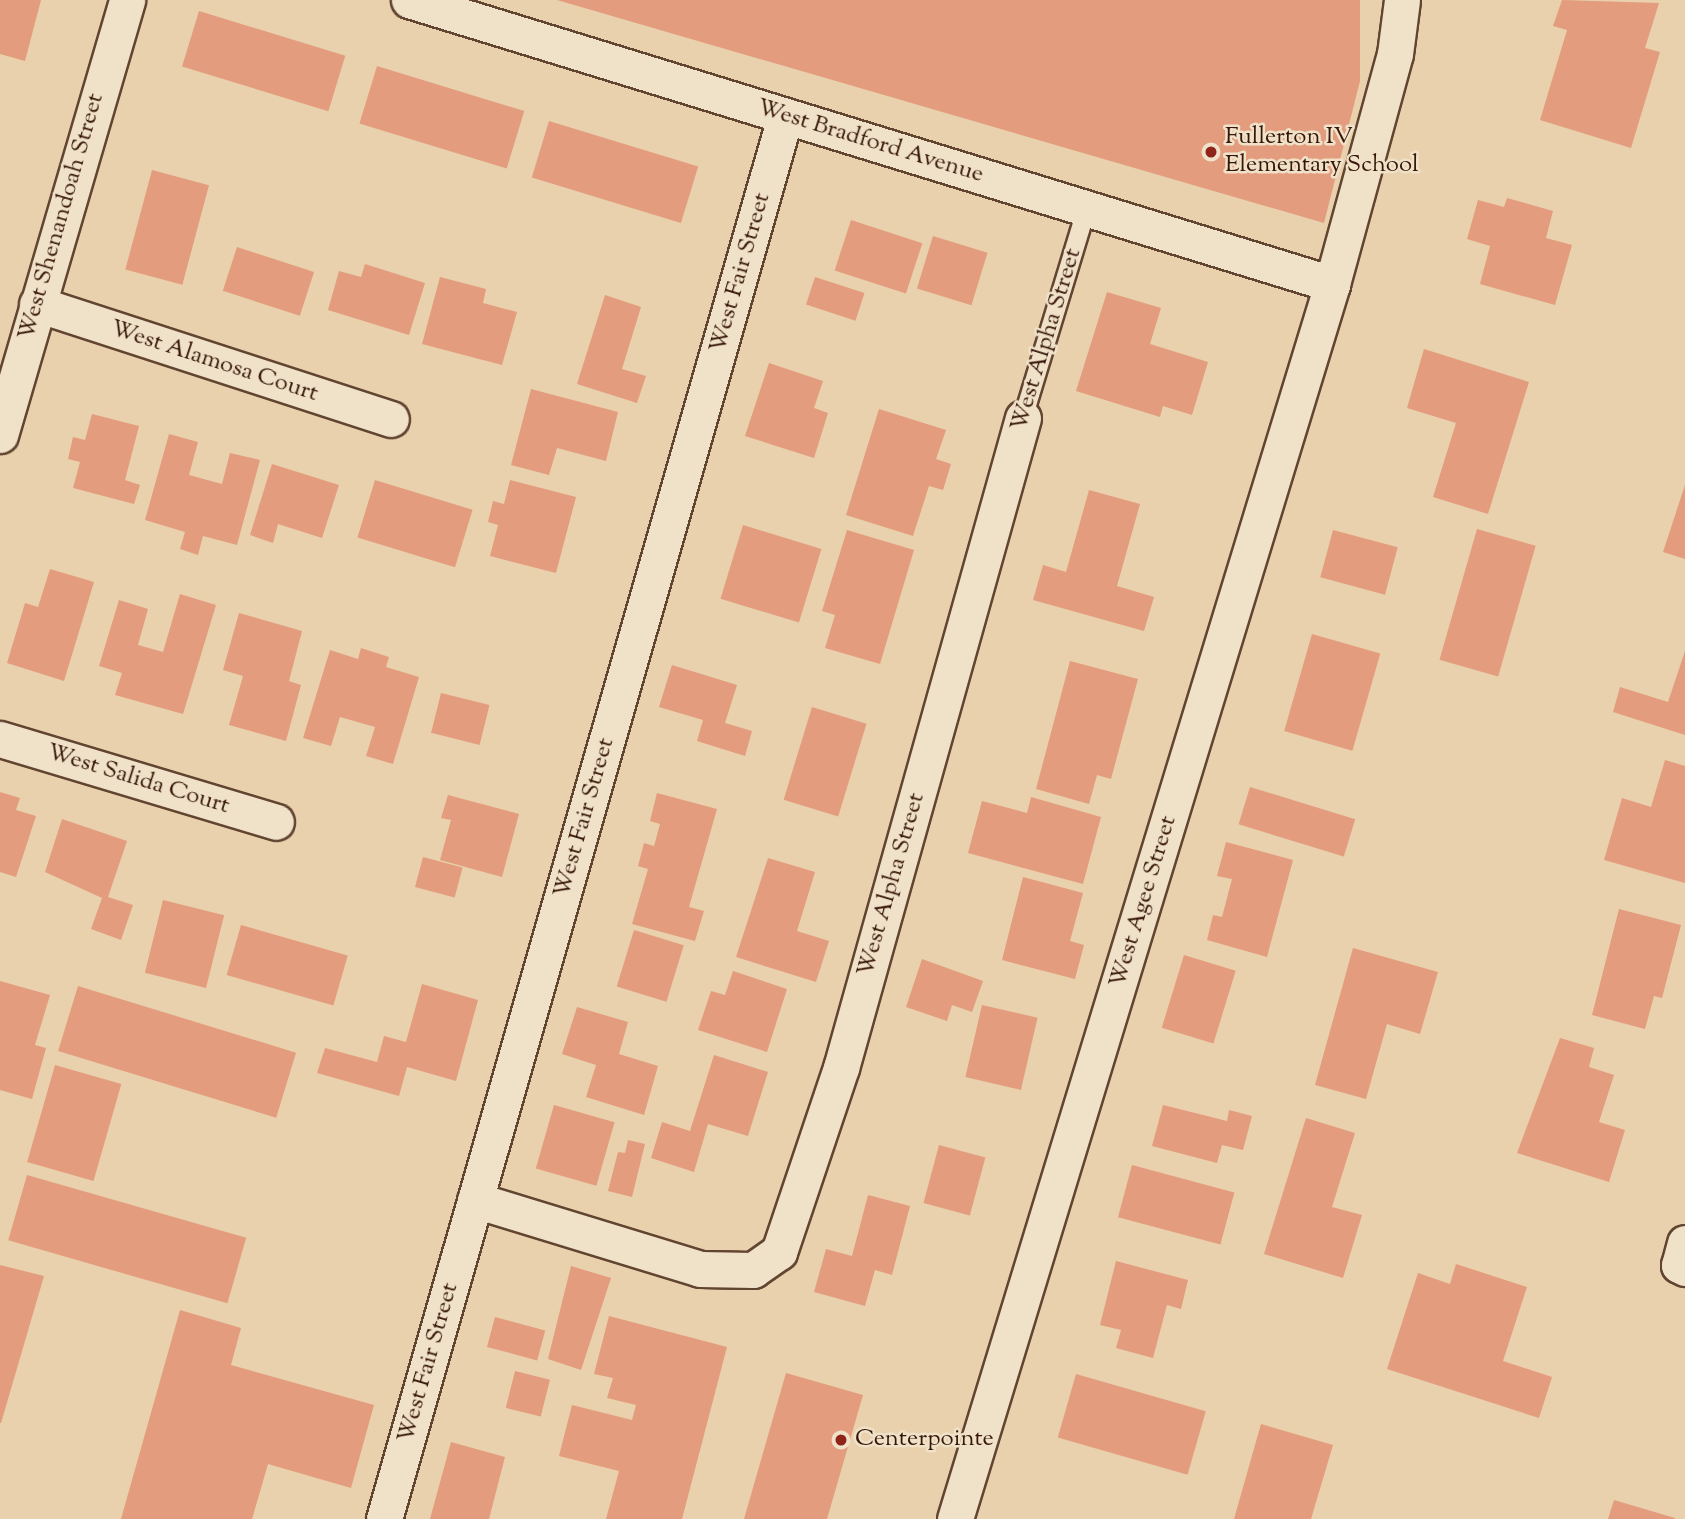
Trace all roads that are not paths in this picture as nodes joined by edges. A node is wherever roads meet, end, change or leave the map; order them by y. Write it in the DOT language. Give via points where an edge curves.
graph roads {
  1 [pos="127,0"];
  2 [pos="409,0"];
  3 [pos="1402,0"];
  4 [pos="785,117"];
  5 [pos="1087,207"];
  6 [pos="1332,284"];
  7 [pos="37,304"];
  8 [pos="1023,418"];
  9 [pos="391,419"];
  10 [pos="0,435"];
  11 [pos="0,739"];
  12 [pos="276,822"];
  13 [pos="475,1200"];
  14 [pos="384,1519"];
  15 [pos="955,1519"];
  1 -- 7 [label="street, West Shenandoah Street"];
  2 -- 4 [label="street, West Bradford Avenue"];
  3 -- 6 [label="street, West Agee Street" via="1395,54"];
  4 -- 5 [label="street, West Bradford Avenue"];
  4 -- 13 [label="street, West Fair Street"];
  5 -- 6 [label="street, West Bradford Avenue"];
  5 -- 8 [label="lane, West Alpha Street"];
  6 -- 15 [label="street, West Agee Street"];
  7 -- 9 [label="street, West Alamosa Court"];
  7 -- 10 [label="street, West Shenandoah Street"];
  8 -- 13 [label="street, West Alpha Street" via="841,1068 779,1252 754,1270 700,1269"];
  11 -- 12 [label="street, West Salida Court"];
  13 -- 14 [label="street, West Fair Street"];
}
